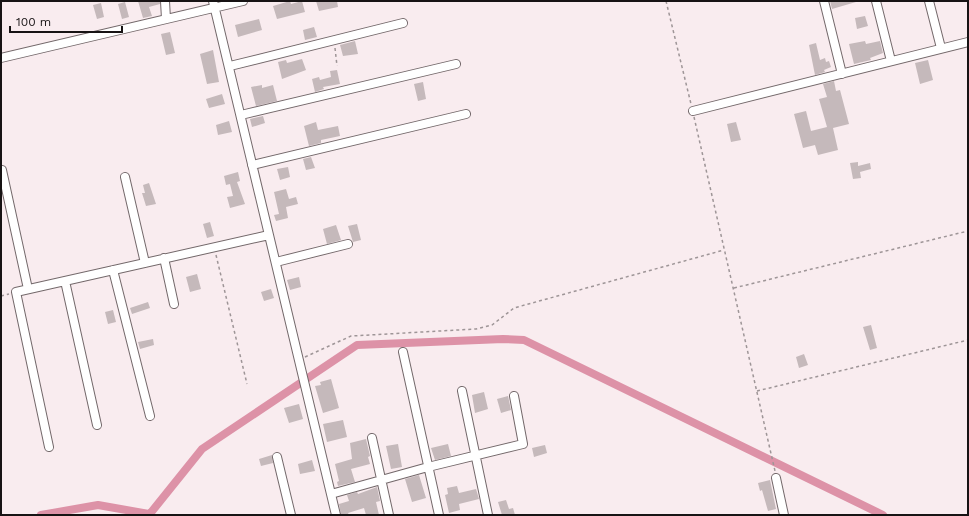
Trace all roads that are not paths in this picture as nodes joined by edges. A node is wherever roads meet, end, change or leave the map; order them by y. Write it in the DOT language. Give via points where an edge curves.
graph roads {
  1 [pos="165,1"];
  2 [pos="243,1"];
  3 [pos="824,1"];
  4 [pos="876,1"];
  5 [pos="929,1"];
  6 [pos="214,4"];
  7 [pos="166,19"];
  8 [pos="403,23"];
  9 [pos="968,42"];
  10 [pos="940,48"];
  11 [pos="1,58"];
  12 [pos="891,61"];
  13 [pos="456,64"];
  14 [pos="230,66"];
  15 [pos="842,74"];
  16 [pos="693,111"];
  17 [pos="466,114"];
  18 [pos="241,115"];
  19 [pos="252,165"];
  20 [pos="2,170"];
  21 [pos="125,177"];
  22 [pos="269,235"];
  23 [pos="348,244"];
  24 [pos="164,258"];
  25 [pos="276,262"];
  26 [pos="145,263"];
  27 [pos="113,270"];
  28 [pos="65,281"];
  29 [pos="28,289"];
  30 [pos="174,304"];
  31 [pos="402,352"];
  32 [pos="462,391"];
  33 [pos="514,396"];
  34 [pos="150,416"];
  35 [pos="97,425"];
  36 [pos="372,438"];
  37 [pos="49,447"];
  38 [pos="475,455"];
  39 [pos="277,457"];
  40 [pos="428,467"];
  41 [pos="776,478"];
  42 [pos="381,479"];
  43 [pos="331,494"];
  44 [pos="291,515"];
  45 [pos="336,515"];
  46 [pos="389,515"];
  47 [pos="439,515"];
  48 [pos="488,515"];
  49 [pos="782,515"];
  1 -- 7 [label="street"];
  2 -- 6 [label="street"];
  3 -- 15 [label="street"];
  4 -- 12 [label="street"];
  5 -- 10 [label="street"];
  6 -- 7 [label="street"];
  6 -- 14 [label="street"];
  7 -- 11 [label="street"];
  8 -- 14 [label="street"];
  9 -- 10 [label="street"];
  10 -- 12 [label="street"];
  12 -- 15 [label="street"];
  13 -- 18 [label="street"];
  14 -- 18 [label="street"];
  15 -- 16 [label="street"];
  17 -- 19 [label="street"];
  18 -- 19 [label="street"];
  19 -- 22 [label="street"];
  20 -- 29 [label="street"];
  21 -- 26 [label="street"];
  22 -- 24 [label="street"];
  22 -- 25 [label="street"];
  23 -- 25 [label="street"];
  24 -- 26 [label="street"];
  24 -- 30 [label="street"];
  25 -- 43 [label="street"];
  26 -- 27 [label="street"];
  27 -- 28 [label="street"];
  27 -- 34 [label="street"];
  28 -- 29 [label="street"];
  28 -- 35 [label="street"];
  29 -- 37 [label="street" via="16,292"];
  31 -- 40 [label="street"];
  32 -- 38 [label="street"];
  33 -- 38 [label="street" via="524,443"];
  36 -- 42 [label="street"];
  38 -- 40 [label="street"];
  38 -- 48 [label="street"];
  39 -- 44 [label="street"];
  40 -- 42 [label="street"];
  40 -- 47 [label="street"];
  41 -- 49 [label="street"];
  42 -- 43 [label="street"];
  42 -- 46 [label="street"];
  43 -- 45 [label="street"];
}
